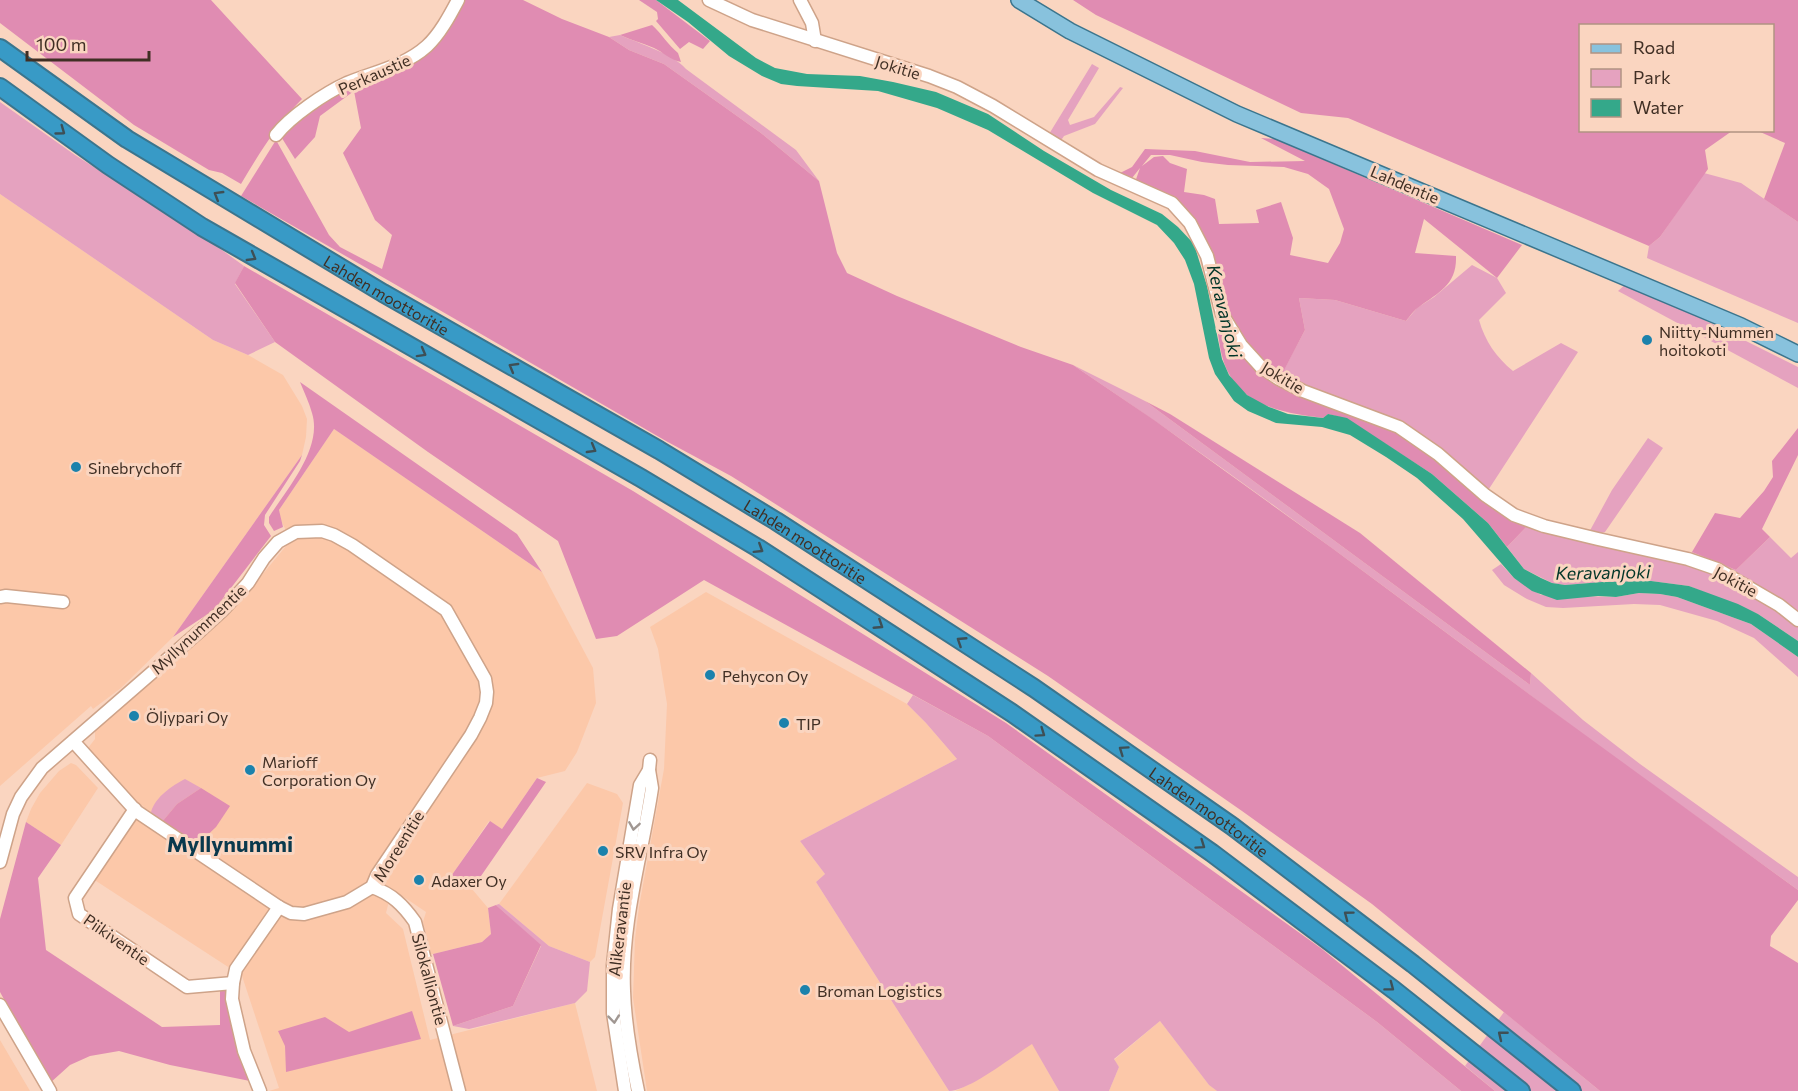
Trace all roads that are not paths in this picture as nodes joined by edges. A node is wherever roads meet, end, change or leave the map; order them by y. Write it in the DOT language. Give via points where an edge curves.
graph roads {
  1 [pos="458,0"];
  2 [pos="709,0"];
  3 [pos="800,0"];
  4 [pos="1019,0"];
  5 [pos="815,41"];
  6 [pos="0,48"];
  7 [pos="4,91"];
  8 [pos="276,135"];
  9 [pos="1798,354"];
  10 [pos="0,597"];
  11 [pos="63,602"];
  12 [pos="446,610"];
  13 [pos="1798,620"];
  14 [pos="73,741"];
  15 [pos="135,809"];
  16 [pos="0,862"];
  17 [pos="372,887"];
  18 [pos="279,908"];
  19 [pos="233,983"];
  20 [pos="0,1005"];
  21 [pos="50,1091"];
  22 [pos="260,1091"];
  23 [pos="459,1091"];
  24 [pos="626,1091"];
  25 [pos="638,1091"];
  26 [pos="1521,1091"];
  27 [pos="1572,1091"];
  1 -- 8 [label="street, Perkaustie" via="429,45 402,62 344,85 294,116"];
  2 -- 5 [label="street, Jokitie" via="752,20"];
  3 -- 5 [label="street" via="812,23"];
  4 -- 9 [label="main road, Lahdentie" via="1071,31 1237,114 1725,319"];
  5 -- 13 [label="street, Jokitie" via="957,87 1098,170 1172,202 1190,224 1207,256 1222,314 1241,345 1261,367 1280,379 1399,427 1514,515 1717,569"];
  27 -- 6 [label="highway, Lahden moottoritie, one-way" via="1232,826 1034,688 849,567 659,450 186,176"];
  7 -- 26 [label="highway, Lahden moottoritie, one-way" via="202,227 758,548 1012,713 1212,853"];
  10 -- 11 [label="street"];
  12 -- 14 [label="street, Myllynummentie" via="334,535 322,531 296,532 271,549 223,610"];
  12 -- 17 [label="street, Moreenitie" via="485,679 486,703 471,735"];
  14 -- 15 [label="street, Moreenitie"];
  14 -- 16 [label="street, Myllynummentie" via="42,768 21,797"];
  15 -- 18 [label="street, Moreenitie"];
  15 -- 19 [label="street, Piikiventie" via="75,898 79,914 187,987"];
  17 -- 18 [label="street, Moreenitie" via="347,902 304,914"];
  17 -- 23 [label="street, Silokalliontie" via="404,906 415,922"];
  18 -- 19 [label="street" via="236,969"];
  19 -- 22 [label="street" via="232,999 244,1051"];
  20 -- 21 [label="street"];
  25 -- 24 [label="street, Alikeravantie, one-way" via="624,990 629,913 652,788 649,765 640,785 613,956 614,1013"];
}
